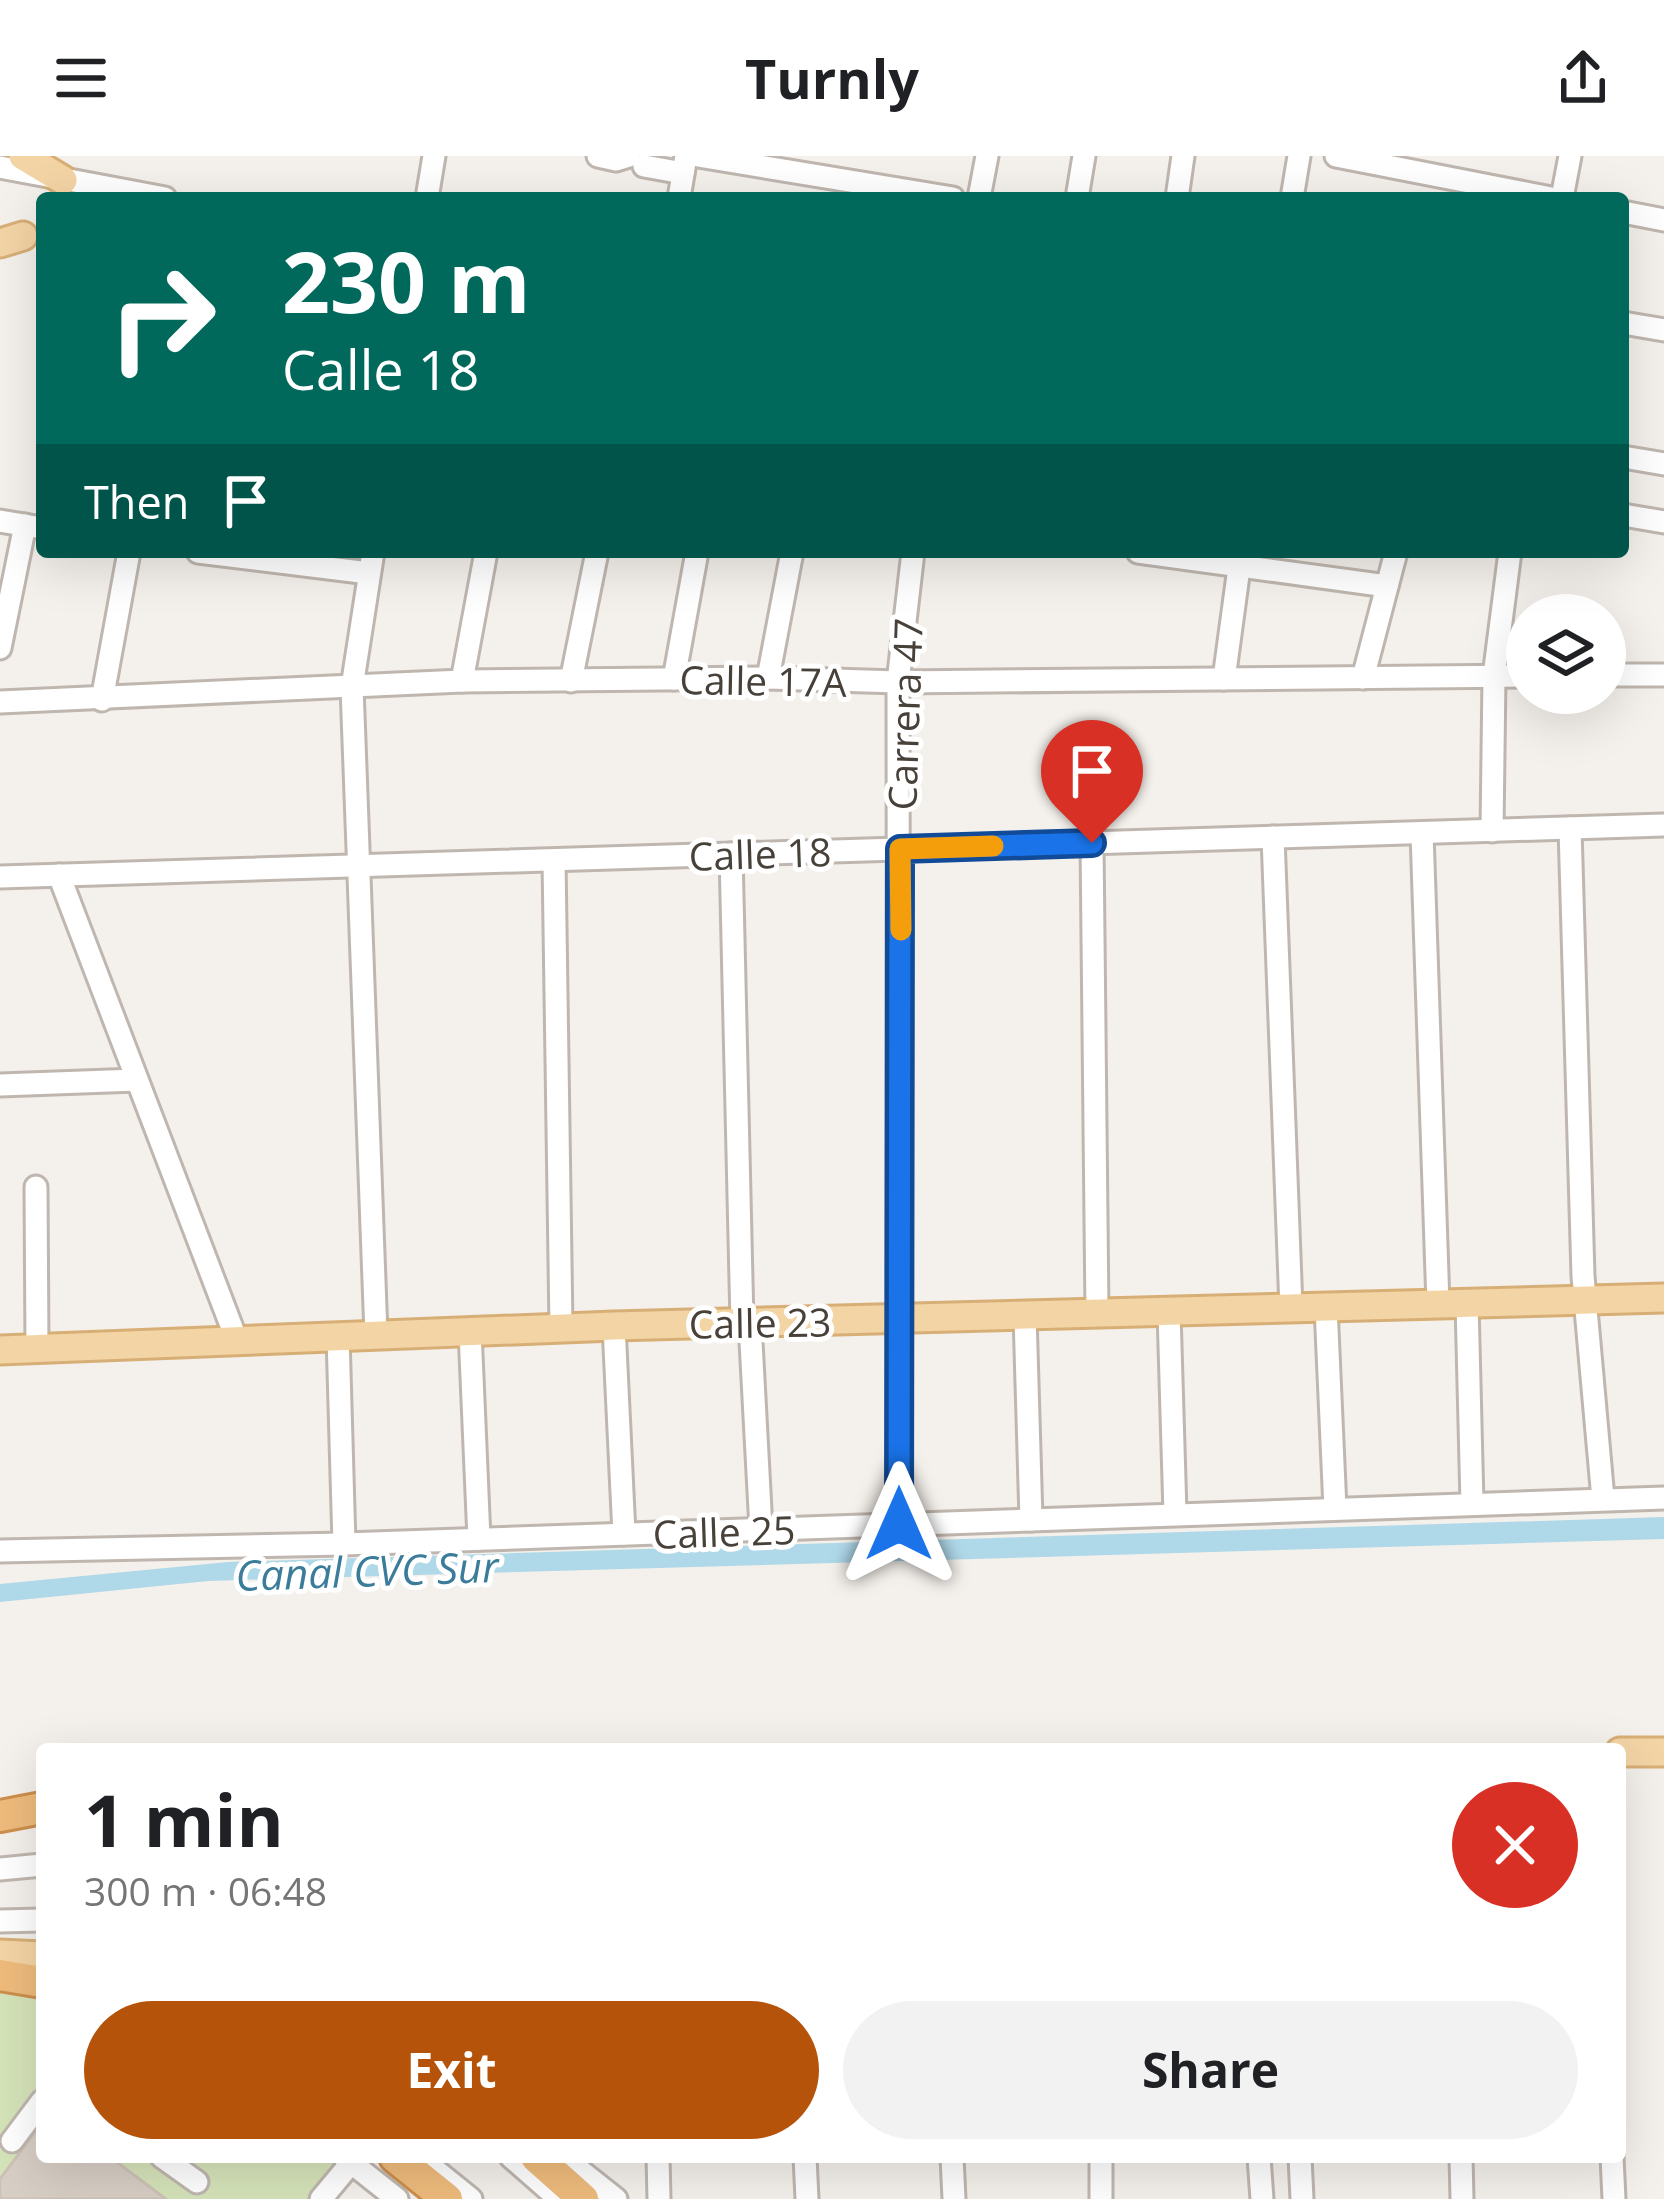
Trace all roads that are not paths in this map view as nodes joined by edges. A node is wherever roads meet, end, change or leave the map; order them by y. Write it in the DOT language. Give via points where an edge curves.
graph roads {
  1 [pos="23,156"];
  2 [pos="434,156"];
  3 [pos="598,156"];
  4 [pos="987,156"];
  5 [pos="1084,156"];
  6 [pos="1184,156"];
  7 [pos="1299,156"];
  8 [pos="1336,156"];
  9 [pos="1570,156"];
  10 [pos="637,161"];
  11 [pos="689,162"];
  12 [pos="1419,164"];
  13 [pos="0,167"];
  14 [pos="63,180"];
  15 [pos="131,192"];
  16 [pos="428,192"];
  17 [pos="682,192"];
  18 [pos="908,192"];
  19 [pos="980,192"];
  20 [pos="1078,192"];
  21 [pos="1178,192"];
  22 [pos="1293,192"];
  23 [pos="1528,192"];
  24 [pos="1563,192"];
  25 [pos="1629,213"];
  26 [pos="1664,220"];
  27 [pos="1629,324"];
  28 [pos="1664,330"];
  29 [pos="1629,458"];
  30 [pos="1664,464"];
  31 [pos="1629,515"];
  32 [pos="0,521"];
  33 [pos="1664,522"];
  34 [pos="34,526"];
  35 [pos="128,558"];
  36 [pos="289,558"];
  37 [pos="485,558"];
  38 [pos="596,558"];
  39 [pos="697,558"];
  40 [pos="791,558"];
  41 [pos="912,558"];
  42 [pos="1394,558"];
  43 [pos="1509,558"];
  44 [pos="1240,559"];
  45 [pos="371,563"];
  46 [pos="1387,586"];
  47 [pos="0,648"];
  48 [pos="1626,675"];
  49 [pos="1664,675"];
  50 [pos="1494,676"];
  51 [pos="1506,676"];
  52 [pos="768,678"];
  53 [pos="1363,678"];
  54 [pos="674,679"];
  55 [pos="1224,679"];
  56 [pos="462,681"];
  57 [pos="571,681"];
  58 [pos="898,682"];
  59 [pos="352,687"];
  60 [pos="102,700"];
  61 [pos="0,702"];
  62 [pos="1664,825"];
  63 [pos="1570,828"];
  64 [pos="1492,831"];
  65 [pos="1422,833"];
  66 [pos="1273,838"];
  67 [pos="1092,843"];
  68 [pos="900,849"];
  69 [pos="731,854"];
  70 [pos="554,860"];
  71 [pos="357,866"];
  72 [pos="59,875"];
  73 [pos="0,877"];
  74 [pos="137,1080"];
  75 [pos="0,1085"];
  76 [pos="36,1187"];
  77 [pos="1664,1298"];
  78 [pos="1586,1300"];
  79 [pos="1452,1304"];
  80 [pos="1326,1307"];
  81 [pos="1291,1308"];
  82 [pos="1169,1312"];
  83 [pos="1097,1313"];
  84 [pos="1025,1316"];
  85 [pos="901,1319"];
  86 [pos="746,1323"];
  87 [pos="614,1326"];
  88 [pos="561,1328"];
  89 [pos="470,1331"];
  90 [pos="376,1335"];
  91 [pos="338,1336"];
  92 [pos="237,1340"];
  93 [pos="37,1348"];
  94 [pos="0,1350"];
  95 [pos="1664,1498"];
  96 [pos="1603,1499"];
  97 [pos="1472,1504"];
  98 [pos="1335,1509"];
  99 [pos="1175,1514"];
  100 [pos="1031,1520"];
  101 [pos="899,1524"];
  102 [pos="761,1529"];
  103 [pos="624,1534"];
  104 [pos="478,1539"];
  105 [pos="344,1544"];
  106 [pos="0,1551"];
  107 [pos="1664,1751"];
  108 [pos="1626,1752"];
  109 [pos="36,1809"];
  110 [pos="0,1816"];
  111 [pos="36,1865"];
  112 [pos="0,1869"];
  113 [pos="36,1919"];
  114 [pos="0,1921"];
  115 [pos="0,1954"];
  116 [pos="36,1956"];
  117 [pos="0,1975"];
  118 [pos="36,1981"];
  119 [pos="36,2109"];
  120 [pos="12,2140"];
  121 [pos="170,2163"];
  122 [pos="346,2163"];
  123 [pos="352,2163"];
  124 [pos="402,2163"];
  125 [pos="426,2163"];
  126 [pos="518,2163"];
  127 [pos="543,2163"];
  128 [pos="571,2163"];
  129 [pos="658,2163"];
  130 [pos="806,2163"];
  131 [pos="952,2163"];
  132 [pos="1101,2163"];
  133 [pos="1259,2163"];
  134 [pos="1300,2163"];
  135 [pos="1461,2163"];
  136 [pos="1612,2163"];
  137 [pos="197,2182"];
  138 [pos="321,2199"];
  139 [pos="397,2199"];
  140 [pos="447,2199"];
  141 [pos="471,2199"];
  142 [pos="560,2199"];
  143 [pos="584,2199"];
  144 [pos="616,2199"];
  145 [pos="659,2199"];
  146 [pos="807,2199"];
  147 [pos="954,2199"];
  148 [pos="1102,2199"];
  149 [pos="1262,2199"];
  150 [pos="1302,2199"];
  151 [pos="1462,2199"];
  152 [pos="1614,2199"];
  1 -- 14 [label="main road"];
  2 -- 16 [label="street"];
  3 -- 10 [label="street"];
  4 -- 19 [label="street"];
  5 -- 20 [label="street"];
  6 -- 21 [label="street"];
  7 -- 22 [label="street"];
  8 -- 12 [label="street"];
  9 -- 24 [label="street"];
  10 -- 11 [label="street"];
  11 -- 17 [label="street"];
  11 -- 18 [label="street"];
  12 -- 23 [label="street"];
  13 -- 14 [label="street"];
  14 -- 15 [label="street"];
  25 -- 26 [label="street"];
  27 -- 28 [label="street"];
  29 -- 30 [label="street"];
  31 -- 33 [label="street"];
  32 -- 34 [label="street"];
  34 -- 47 [label="street"];
  35 -- 60 [label="street"];
  36 -- 45 [label="street"];
  37 -- 56 [label="street"];
  38 -- 57 [label="street"];
  39 -- 54 [label="street"];
  40 -- 52 [label="street"];
  41 -- 58 [label="street, Carrera 47"];
  42 -- 46 [label="street"];
  43 -- 50 [label="street"];
  44 -- 46 [label="street"];
  44 -- 55 [label="street"];
  45 -- 59 [label="street"];
  46 -- 53 [label="street"];
  48 -- 49 [label="street"];
  50 -- 51 [label="street, Calle 17A"];
  50 -- 53 [label="street, Calle 17A"];
  50 -- 64 [label="street"];
  52 -- 54 [label="street, Calle 17A"];
  52 -- 58 [label="street, Calle 17A"];
  53 -- 55 [label="street, Calle 17A"];
  54 -- 57 [label="street, Calle 17A"];
  55 -- 58 [label="street, Calle 17A"];
  56 -- 57 [label="street, Calle 17A"];
  56 -- 59 [label="street, Calle 17A"];
  58 -- 68 [label="street, Carrera 47"];
  59 -- 60 [label="street, Calle 17A"];
  59 -- 71 [label="street"];
  60 -- 61 [label="street, Calle 17A"];
  62 -- 63 [label="street, Calle 18"];
  63 -- 64 [label="street, Calle 18"];
  63 -- 78 [label="street"];
  64 -- 65 [label="street, Calle 18"];
  65 -- 66 [label="street, Calle 18"];
  65 -- 79 [label="street"];
  66 -- 67 [label="street, Calle 18"];
  66 -- 81 [label="street"];
  67 -- 68 [label="street, Calle 18"];
  67 -- 83 [label="street"];
  68 -- 69 [label="street, Calle 18"];
  68 -- 85 [label="street, Carrera 47"];
  69 -- 70 [label="street, Calle 18"];
  69 -- 86 [label="street"];
  70 -- 71 [label="street, Calle 18"];
  70 -- 88 [label="street"];
  71 -- 72 [label="street, Calle 18"];
  71 -- 90 [label="street"];
  72 -- 73 [label="street, Calle 18"];
  72 -- 74 [label="street"];
  74 -- 75 [label="street"];
  74 -- 92 [label="street"];
  76 -- 93 [label="street"];
  77 -- 78 [label="main road, Calle 23"];
  78 -- 79 [label="main road, Calle 23"];
  78 -- 96 [label="street"];
  79 -- 80 [label="main road, Calle 23"];
  79 -- 97 [label="street"];
  80 -- 81 [label="main road, Calle 23"];
  80 -- 98 [label="street"];
  81 -- 82 [label="main road, Calle 23"];
  82 -- 83 [label="main road, Calle 23"];
  82 -- 99 [label="street"];
  83 -- 84 [label="main road, Calle 23"];
  84 -- 85 [label="main road, Calle 23"];
  84 -- 100 [label="street"];
  85 -- 86 [label="main road, Calle 23"];
  85 -- 101 [label="street, Carrera 47"];
  86 -- 87 [label="main road, Calle 23"];
  86 -- 102 [label="street"];
  87 -- 88 [label="main road, Calle 23"];
  87 -- 103 [label="street"];
  88 -- 89 [label="main road, Calle 23"];
  89 -- 90 [label="main road, Calle 23"];
  89 -- 104 [label="street"];
  90 -- 91 [label="main road, Calle 23"];
  91 -- 92 [label="main road, Calle 23"];
  91 -- 105 [label="street"];
  92 -- 93 [label="main road, Calle 23"];
  93 -- 94 [label="main road, Calle 23"];
  95 -- 96 [label="street, Calle 25"];
  96 -- 97 [label="street, Calle 25"];
  97 -- 98 [label="street, Calle 25"];
  98 -- 99 [label="street, Calle 25"];
  99 -- 100 [label="street, Calle 25"];
  100 -- 101 [label="street, Calle 25"];
  101 -- 102 [label="street, Calle 25"];
  102 -- 103 [label="street, Calle 25"];
  103 -- 104 [label="street, Calle 25"];
  104 -- 105 [label="street, Calle 25"];
  105 -- 106 [label="street, Calle 25"];
  107 -- 108 [label="main road"];
  109 -- 110 [label="highway"];
  111 -- 112 [label="street"];
  113 -- 114 [label="street"];
  115 -- 116 [label="main road"];
  117 -- 118 [label="highway"];
  119 -- 120 [label="street"];
  121 -- 137 [label="street"];
  122 -- 138 [label="street"];
  123 -- 139 [label="street"];
  124 -- 140 [label="highway"];
  125 -- 141 [label="street"];
  126 -- 142 [label="street"];
  127 -- 143 [label="highway"];
  128 -- 144 [label="street"];
  129 -- 145 [label="street"];
  130 -- 146 [label="street"];
  131 -- 147 [label="street"];
  132 -- 148 [label="street"];
  133 -- 149 [label="street"];
  134 -- 150 [label="street"];
  135 -- 151 [label="street"];
  136 -- 152 [label="street"];
}
